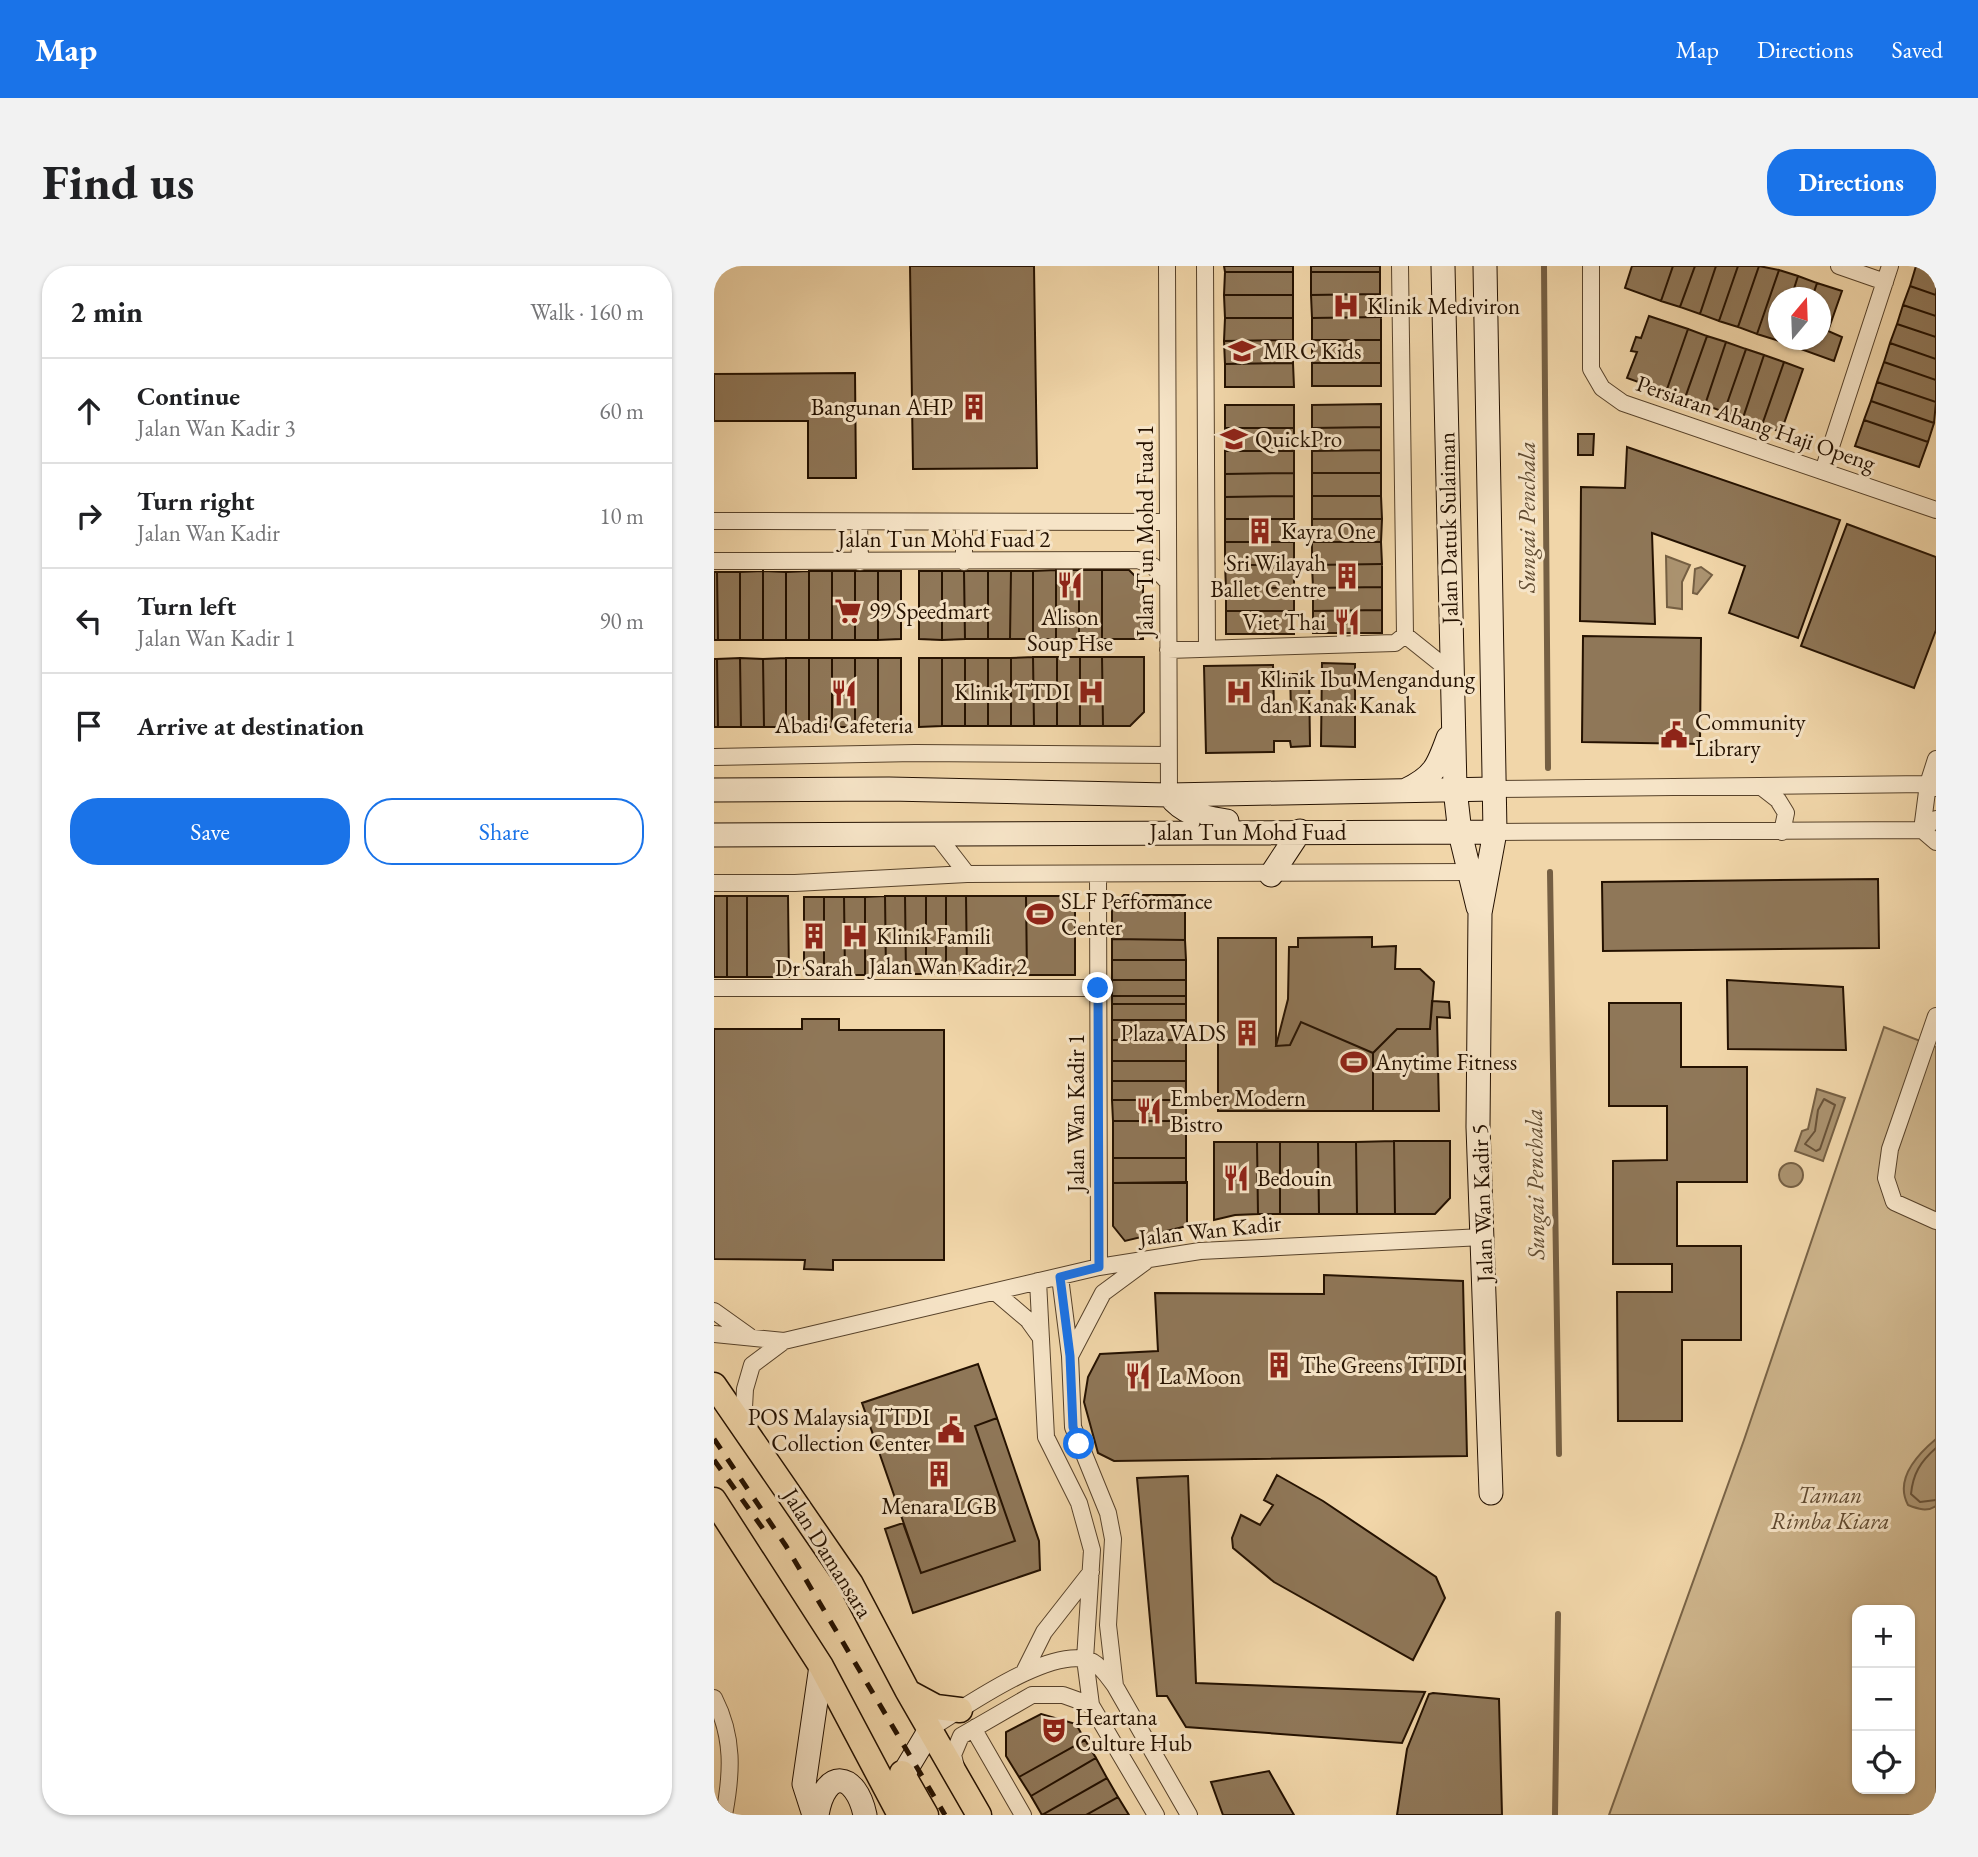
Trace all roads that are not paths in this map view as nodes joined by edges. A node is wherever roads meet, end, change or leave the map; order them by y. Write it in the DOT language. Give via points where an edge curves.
graph roads {
  1 [pos="1167,266"];
  2 [pos="1205,266"];
  3 [pos="1400,266"];
  4 [pos="1444,266"];
  5 [pos="1485,266"];
  6 [pos="1591,266"];
  7 [pos="1839,266"];
  8 [pos="1887,274"];
  9 [pos="1823,471"];
  10 [pos="1936,510"];
  11 [pos="714,521"];
  12 [pos="859,522"];
  13 [pos="1168,522"];
  14 [pos="964,523"];
  15 [pos="714,561"];
  16 [pos="860,562"];
  17 [pos="964,562"];
  18 [pos="1167,581"];
  19 [pos="1405,635"];
  20 [pos="1207,647"];
  21 [pos="1168,650"];
  22 [pos="1450,671"];
  23 [pos="1452,725"];
  24 [pos="1167,755"];
  25 [pos="714,757"];
  26 [pos="1936,759"];
  27 [pos="1760,786"];
  28 [pos="1932,786"];
  29 [pos="1455,789"];
  30 [pos="1494,789"];
  31 [pos="714,790"];
  32 [pos="1405,790"];
  33 [pos="1169,795"];
  34 [pos="1936,819"];
  35 [pos="1922,830"];
  36 [pos="1290,831"];
  37 [pos="1495,832"];
  38 [pos="1782,832"];
  39 [pos="1460,833"];
  40 [pos="936,834"];
  41 [pos="714,835"];
  42 [pos="1936,842"];
  43 [pos="1469,872"];
  44 [pos="967,874"];
  45 [pos="1098,875"];
  46 [pos="1271,875"];
  47 [pos="714,883"];
  48 [pos="1480,913"];
  49 [pos="714,988"];
  50 [pos="1098,988"];
  51 [pos="1936,1016"];
  52 [pos="1936,1221"];
  53 [pos="1483,1237"];
  54 [pos="1149,1259"];
  55 [pos="1099,1267"];
  56 [pos="1060,1277"];
  57 [pos="1038,1281"];
  58 [pos="995,1292"];
  59 [pos="714,1311"];
  60 [pos="714,1335"];
  61 [pos="750,1337"];
  62 [pos="1042,1340"];
  63 [pos="784,1341"];
  64 [pos="1070,1356"];
  65 [pos="714,1385"];
  66 [pos="743,1426"];
  67 [pos="1491,1493"];
  68 [pos="714,1500"];
  69 [pos="1092,1569"];
  70 [pos="1085,1659"];
  71 [pos="821,1666"];
  72 [pos="1025,1670"];
  73 [pos="1115,1686"];
  74 [pos="907,1690"];
  75 [pos="714,1698"];
  76 [pos="1091,1705"];
  77 [pos="968,1718"];
  78 [pos="931,1728"];
  79 [pos="902,1773"];
  80 [pos="959,1782"];
  81 [pos="893,1809"];
  82 [pos="724,1815"];
  83 [pos="815,1815"];
  84 [pos="865,1815"];
  85 [pos="926,1815"];
  86 [pos="979,1815"];
  87 [pos="1023,1815"];
  88 [pos="1156,1815"];
  89 [pos="1189,1815"];
  1 -- 13 [label="street, Jalan Tun Mohd Fuad 1"];
  2 -- 20 [label="street"];
  3 -- 19 [label="street"];
  4 -- 22 [label="main road, Jalan Datuk Sulaiman"];
  5 -- 30 [label="main road, Jalan Datuk Sulaiman"];
  6 -- 9 [label="street, Persiaran Abang Haji Openg" via="1591,369 1602,388 1623,403"];
  7 -- 8 [label="street"];
  8 -- 9 [label="street"];
  9 -- 10 [label="street, Persiaran Abang Haji Openg"];
  11 -- 12 [label="street, Jalan Tun Mohd Fuad 2"];
  12 -- 14 [label="street, Jalan Tun Mohd Fuad 2"];
  12 -- 16 [label="street"];
  13 -- 14 [label="street, Jalan Tun Mohd Fuad 2"];
  13 -- 18 [label="street, Jalan Tun Mohd Fuad 1"];
  14 -- 17 [label="street"];
  15 -- 16 [label="street, Jalan Tun Mohd Fuad 2"];
  16 -- 17 [label="street, Jalan Tun Mohd Fuad 2"];
  17 -- 18 [label="street, Jalan Tun Mohd Fuad 2" via="1138,560 1153,566"];
  18 -- 21 [label="street, Jalan Tun Mohd Fuad 1"];
  19 -- 20 [label="street" via="1395,643"];
  19 -- 22 [label="street"];
  20 -- 21 [label="street"];
  21 -- 24 [label="street, Jalan Tun Mohd Fuad 1"];
  22 -- 23 [label="main road, Jalan Datuk Sulaiman"];
  23 -- 29 [label="main road, Jalan Datuk Sulaiman"];
  23 -- 32 [label="main road" via="1438,764 1426,781"];
  24 -- 25 [label="street"];
  24 -- 33 [label="street, Jalan Tun Mohd Fuad 1"];
  26 -- 28 [label="street"];
  27 -- 28 [label="street, Jalan Tun Mohd Fuad"];
  27 -- 30 [label="street, Jalan Tun Mohd Fuad"];
  27 -- 38 [label="street" via="1786,813"];
  28 -- 35 [label="street"];
  29 -- 30 [label="main road, Jalan Tun Mohd Fuad"];
  29 -- 32 [label="main road, Jalan Tun Mohd Fuad"];
  29 -- 39 [label="main road, Jalan Datuk Sulaiman"];
  30 -- 37 [label="main road, Jalan Datuk Sulaiman"];
  31 -- 33 [label="main road, Jalan Tun Mohd Fuad"];
  32 -- 33 [label="main road, Jalan Tun Mohd Fuad"];
  33 -- 36 [label="main road" via="1178,808 1196,816"];
  34 -- 35 [label="street"];
  35 -- 38 [label="street, Jalan Tun Mohd Fuad"];
  35 -- 42 [label="street"];
  36 -- 39 [label="main road, Jalan Tun Mohd Fuad"];
  36 -- 40 [label="main road, Jalan Tun Mohd Fuad"];
  36 -- 46 [label="main road"];
  37 -- 38 [label="street, Jalan Tun Mohd Fuad"];
  37 -- 39 [label="main road, Jalan Tun Mohd Fuad"];
  37 -- 48 [label="main road, Jalan Wan Kadir 5"];
  39 -- 43 [label="main road, Jalan Wan Kadir 5"];
  40 -- 41 [label="main road, Jalan Tun Mohd Fuad"];
  40 -- 44 [label="street"];
  43 -- 46 [label="street, Jalan Tun Mohd Fuad"];
  43 -- 48 [label="main road, Jalan Wan Kadir 5"];
  44 -- 45 [label="street, Jalan Tun Mohd Fuad"];
  44 -- 47 [label="street, Jalan Tun Mohd Fuad"];
  45 -- 46 [label="street, Jalan Tun Mohd Fuad"];
  45 -- 50 [label="street, Jalan Wan Kadir 1"];
  48 -- 53 [label="main road, Jalan Wan Kadir 5" via="1478,1127"];
  49 -- 50 [label="street, Jalan Wan Kadir 2"];
  50 -- 55 [label="street, Jalan Wan Kadir 1"];
  51 -- 52 [label="street" via="1889,1149 1886,1178 1894,1202"];
  53 -- 54 [label="street, Jalan Wan Kadir" via="1234,1247"];
  53 -- 67 [label="main road, Jalan Wan Kadir 5"];
  54 -- 55 [label="street, Jalan Wan Kadir"];
  54 -- 64 [label="street" via="1103,1293"];
  55 -- 56 [label="street, Jalan Wan Kadir"];
  56 -- 57 [label="street, Jalan Wan Kadir"];
  56 -- 64 [label="street"];
  57 -- 58 [label="street, Jalan Wan Kadir"];
  57 -- 62 [label="street"];
  58 -- 62 [label="street" via="1028,1320"];
  58 -- 63 [label="street, Jalan Wan Kadir"];
  59 -- 61 [label="street"];
  60 -- 61 [label="street, Jalan Wan Kadir"];
  61 -- 63 [label="street, Jalan Wan Kadir"];
  62 -- 69 [label="street" via="1046,1437 1084,1515"];
  63 -- 66 [label="street, Jalan Wan Kadir" via="752,1365"];
  64 -- 73 [label="street" via="1073,1427 1108,1513 1113,1539 1108,1625"];
  65 -- 66 [label="main road, Jalan Damansara"];
  66 -- 74 [label="main road, Jalan Damansara" via="851,1584"];
  68 -- 71 [label="main road"];
  69 -- 70 [label="street"];
  69 -- 72 [label="street" via="1044,1632"];
  70 -- 72 [label="street"];
  70 -- 73 [label="street" via="1100,1667"];
  70 -- 76 [label="street"];
  71 -- 81 [label="main road"];
  71 -- 83 [label="main road" via="804,1784"];
  72 -- 77 [label="street"];
  73 -- 89 [label="street"];
  74 -- 77 [label="main road" via="929,1705"];
  74 -- 78 [label="main road, Jalan Damansara"];
  75 -- 82 [label="street" via="731,1745"];
  76 -- 77 [label="street" via="1063,1695 1032,1695"];
  76 -- 88 [label="street"];
  77 -- 78 [label="street"];
  77 -- 80 [label="street" via="953,1755"];
  77 -- 87 [label="street"];
  78 -- 79 [label="main road"];
  78 -- 80 [label="main road, Jalan Damansara"];
  79 -- 81 [label="main road"];
  79 -- 85 [label="main road"];
  80 -- 86 [label="main road, Jalan Damansara"];
  83 -- 84 [label="main road" via="823,1791 836,1781 856,1791"];
}
